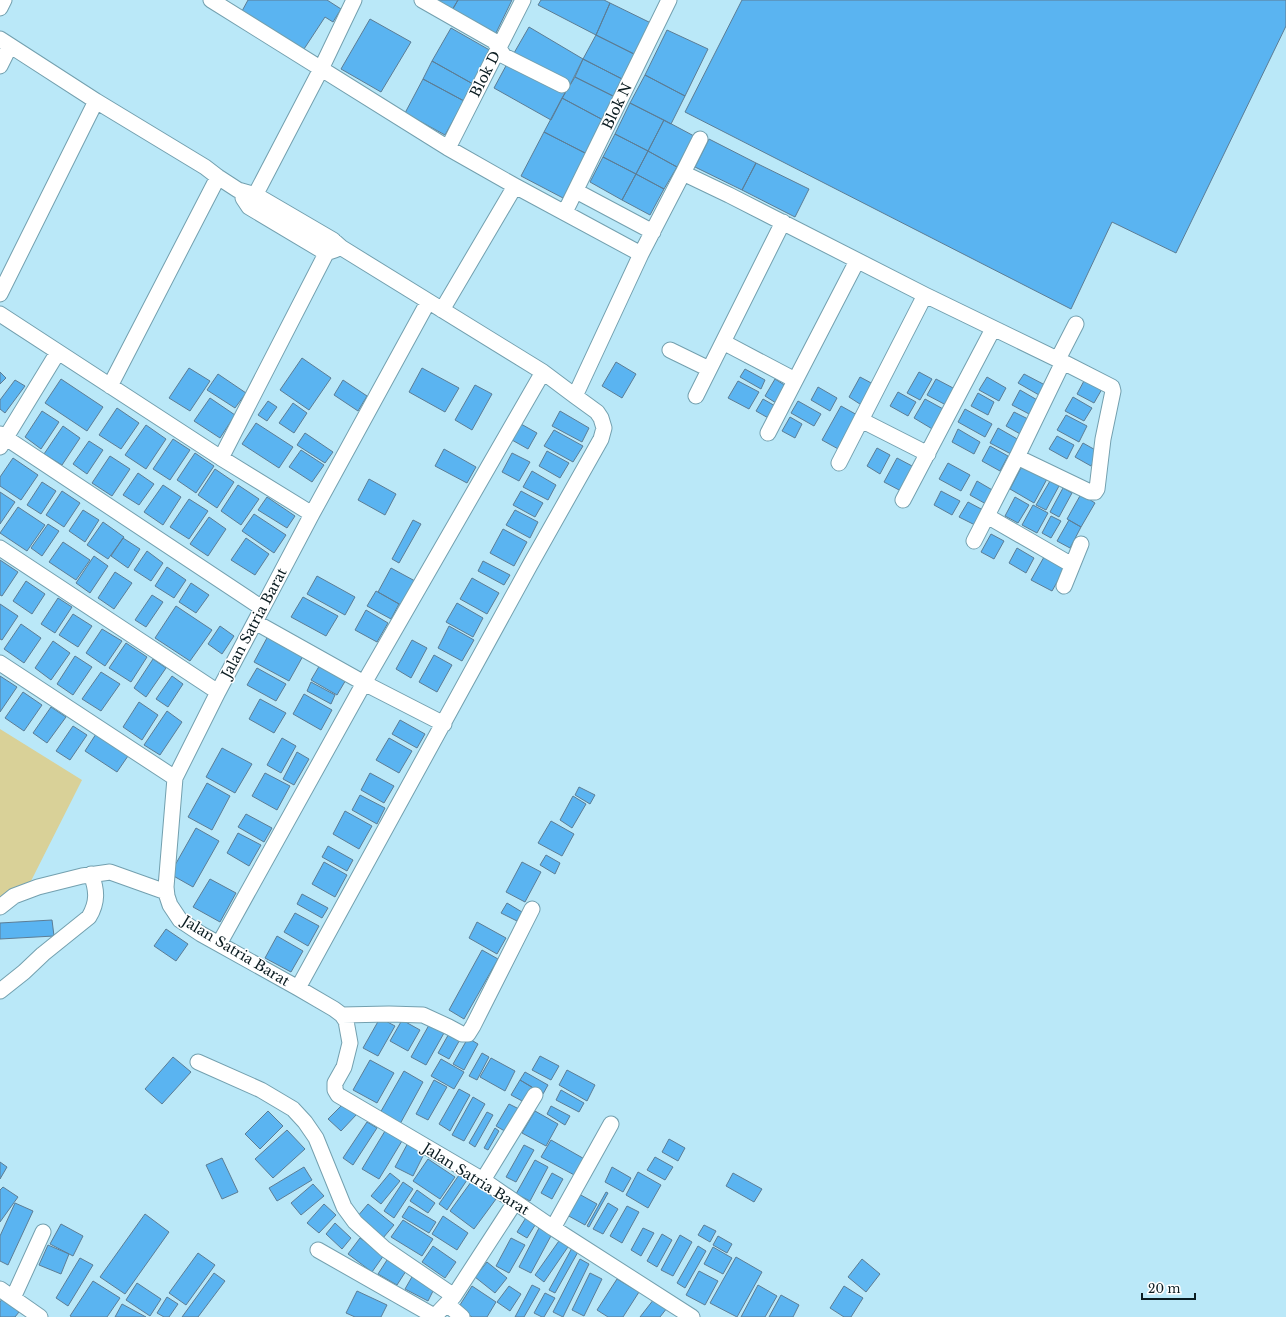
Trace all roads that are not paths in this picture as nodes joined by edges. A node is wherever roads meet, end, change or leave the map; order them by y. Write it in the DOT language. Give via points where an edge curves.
graph roads {
  1 [pos="4,0"];
  2 [pos="211,0"];
  3 [pos="354,0"];
  4 [pos="422,0"];
  5 [pos="523,0"];
  6 [pos="669,0"];
  7 [pos="0,8"];
  8 [pos="5,43"];
  9 [pos="498,48"];
  10 [pos="0,66"];
  11 [pos="321,68"];
  12 [pos="562,85"];
  13 [pos="96,101"];
  14 [pos="700,139"];
  15 [pos="448,148"];
  16 [pos="683,172"];
  17 [pos="218,177"];
  18 [pos="515,186"];
  19 [pos="576,191"];
  20 [pos="253,200"];
  21 [pos="565,212"];
  22 [pos="782,222"];
  23 [pos="652,232"];
  24 [pos="334,247"];
  25 [pos="641,254"];
  26 [pos="857,261"];
  27 [pos="0,294"];
  28 [pos="924,295"];
  29 [pos="428,302"];
  30 [pos="442,310"];
  31 [pos="0,314"];
  32 [pos="1076,324"];
  33 [pos="994,329"];
  34 [pos="723,342"];
  35 [pos="670,350"];
  36 [pos="58,352"];
  37 [pos="1060,360"];
  38 [pos="709,369"];
  39 [pos="543,372"];
  40 [pos="794,380"];
  41 [pos="110,386"];
  42 [pos="575,396"];
  43 [pos="696,396"];
  44 [pos="861,420"];
  45 [pos="768,433"];
  46 [pos="2,439"];
  47 [pos="928,454"];
  48 [pos="1017,457"];
  49 [pos="221,458"];
  50 [pos="839,463"];
  51 [pos="903,500"];
  52 [pos="312,514"];
  53 [pos="987,516"];
  54 [pos="974,541"];
  55 [pos="1081,544"];
  56 [pos="0,548"];
  57 [pos="1072,565"];
  58 [pos="1064,586"];
  59 [pos="262,608"];
  60 [pos="255,622"];
  61 [pos="0,663"];
  62 [pos="364,683"];
  63 [pos="218,692"];
  64 [pos="444,724"];
  65 [pos="175,778"];
  66 [pos="91,874"];
  67 [pos="166,892"];
  68 [pos="0,907"];
  69 [pos="532,909"];
  70 [pos="219,944"];
  71 [pos="298,988"];
  72 [pos="0,992"];
  73 [pos="342,1015"];
  74 [pos="198,1062"];
  75 [pos="535,1095"];
  76 [pos="611,1124"];
  77 [pos="483,1180"];
  78 [pos="515,1202"];
  79 [pos="553,1228"];
  80 [pos="43,1232"];
  81 [pos="318,1250"];
  82 [pos="0,1289"];
  83 [pos="13,1298"];
  84 [pos="451,1300"];
  85 [pos="40,1317"];
  86 [pos="434,1317"];
  87 [pos="462,1317"];
  88 [pos="692,1317"];
  1 -- 7 [label="street"];
  2 -- 11 [label="street"];
  3 -- 11 [label="street"];
  4 -- 9 [label="street" via="494,41"];
  5 -- 9 [label="street, Blok D"];
  6 -- 19 [label="street, Blok N"];
  8 -- 10 [label="street"];
  8 -- 13 [label="street"];
  9 -- 12 [label="street" via="504,56"];
  9 -- 15 [label="street, Blok D"];
  11 -- 15 [label="street"];
  11 -- 20 [label="street"];
  13 -- 17 [label="street"];
  13 -- 27 [label="street"];
  14 -- 16 [label="street"];
  15 -- 18 [label="street"];
  16 -- 22 [label="street"];
  16 -- 23 [label="street"];
  17 -- 20 [label="street"];
  17 -- 41 [label="street"];
  18 -- 21 [label="street"];
  18 -- 30 [label="street"];
  19 -- 21 [label="street, Blok N"];
  19 -- 23 [label="street"];
  20 -- 24 [label="street"];
  21 -- 25 [label="street"];
  22 -- 26 [label="street"];
  22 -- 34 [label="street"];
  23 -- 25 [label="street"];
  24 -- 29 [label="street"];
  24 -- 49 [label="street"];
  25 -- 42 [label="street"];
  26 -- 28 [label="street"];
  26 -- 40 [label="street"];
  28 -- 33 [label="street"];
  28 -- 44 [label="street"];
  29 -- 30 [label="street"];
  29 -- 52 [label="street, Jalan Satria Barat"];
  30 -- 39 [label="street"];
  31 -- 36 [label="street"];
  32 -- 37 [label="street"];
  33 -- 37 [label="street"];
  33 -- 47 [label="street"];
  34 -- 38 [label="street"];
  34 -- 40 [label="street"];
  35 -- 38 [label="street"];
  36 -- 41 [label="street"];
  36 -- 46 [label="street"];
  37 -- 48 [label="street"];
  37 -- 48 [label="street" via="1110,385 1113,389 1097,489 1090,492"];
  38 -- 43 [label="street"];
  39 -- 42 [label="street"];
  39 -- 62 [label="street"];
  40 -- 45 [label="street"];
  41 -- 49 [label="street"];
  42 -- 64 [label="street" via="601,418 604,428 601,439"];
  44 -- 47 [label="street"];
  44 -- 50 [label="street"];
  46 -- 59 [label="street"];
  47 -- 51 [label="street"];
  48 -- 53 [label="street"];
  49 -- 52 [label="street"];
  52 -- 59 [label="street, Jalan Satria Barat"];
  53 -- 54 [label="street"];
  53 -- 57 [label="street"];
  55 -- 57 [label="street"];
  56 -- 63 [label="street"];
  57 -- 58 [label="street"];
  59 -- 60 [label="street, Jalan Satria Barat"];
  60 -- 62 [label="street"];
  60 -- 63 [label="street, Jalan Satria Barat"];
  61 -- 65 [label="street"];
  62 -- 64 [label="street"];
  62 -- 70 [label="street"];
  63 -- 65 [label="street, Jalan Satria Barat"];
  64 -- 71 [label="street"];
  65 -- 67 [label="street, Jalan Satria Barat"];
  66 -- 67 [label="street" via="112,872"];
  66 -- 68 [label="street" via="38,887 14,896"];
  66 -- 72 [label="street" via="96,898 90,918 43,954"];
  67 -- 70 [label="street, Jalan Satria Barat" via="170,906 180,920"];
  69 -- 73 [label="street" via="468,1034 462,1034 423,1015"];
  70 -- 71 [label="street, Jalan Satria Barat"];
  71 -- 73 [label="street, Jalan Satria Barat"];
  73 -- 77 [label="street, Jalan Satria Barat" via="346,1021 350,1043 344,1067 335,1083 338,1095"];
  74 -- 84 [label="street" via="261,1090 293,1110 316,1138 344,1207 355,1222 385,1249"];
  75 -- 77 [label="street"];
  76 -- 79 [label="street"];
  77 -- 78 [label="street, Jalan Satria Barat"];
  78 -- 79 [label="street, Jalan Satria Barat"];
  78 -- 84 [label="street"];
  79 -- 88 [label="street, Jalan Satria Barat"];
  80 -- 83 [label="street"];
  81 -- 86 [label="street"];
  82 -- 83 [label="street"];
  83 -- 85 [label="street"];
  84 -- 86 [label="street"];
  84 -- 87 [label="street"];
}
